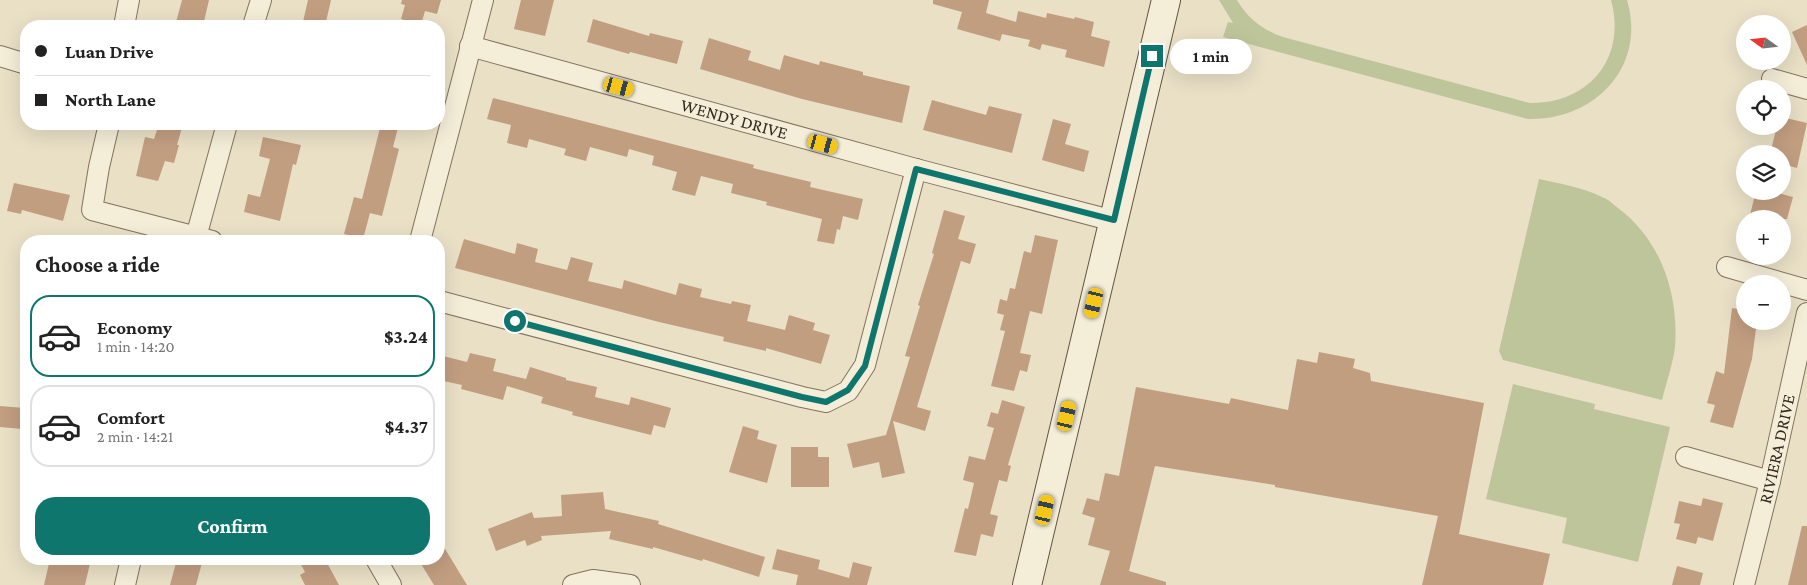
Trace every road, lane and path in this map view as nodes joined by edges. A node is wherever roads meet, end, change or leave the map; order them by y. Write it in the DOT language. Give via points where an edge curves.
graph roads {
  1 [pos="128,0"];
  2 [pos="260,0"];
  3 [pos="483,0"];
  4 [pos="1166,0"];
  5 [pos="125,20"];
  6 [pos="255,20"];
  7 [pos="470,46"];
  8 [pos="0,56"];
  9 [pos="20,62"];
  10 [pos="1772,79"];
  11 [pos="1807,89"];
  12 [pos="108,130"];
  13 [pos="226,130"];
  14 [pos="916,169"];
  15 [pos="1114,220"];
  16 [pos="188,235"];
  17 [pos="205,235"];
  18 [pos="422,235"];
  19 [pos="1727,268"];
  20 [pos="1807,290"];
  21 [pos="445,303"];
  22 [pos="1807,312"];
  23 [pos="1686,457"];
  24 [pos="1770,481"];
  25 [pos="130,565"];
  26 [pos="379,565"];
  27 [pos="125,585"];
  28 [pos="391,585"];
  29 [pos="573,585"];
  30 [pos="630,585"];
  31 [pos="1027,585"];
  32 [pos="1744,585"];
  1 -- 5 [label="street"];
  2 -- 6 [label="street"];
  3 -- 7 [label="street"];
  4 -- 15 [label="street"];
  7 -- 14 [label="street, WENDY DRIVE"];
  7 -- 18 [label="street"];
  8 -- 9 [label="street"];
  10 -- 11 [label="street"];
  12 -- 16 [label="street" via="92,210"];
  13 -- 17 [label="street"];
  14 -- 15 [label="street, WENDY DRIVE"];
  14 -- 21 [label="street" via="865,366 848,390 826,402"];
  15 -- 31 [label="street"];
  19 -- 20 [label="street"];
  22 -- 24 [label="street, RIVIERA DRIVE"];
  23 -- 24 [label="street"];
  24 -- 32 [label="street, RIVIERA DRIVE"];
  25 -- 27 [label="street"];
  26 -- 28 [label="street"];
  29 -- 30 [label="street" via="593,580"];
}
